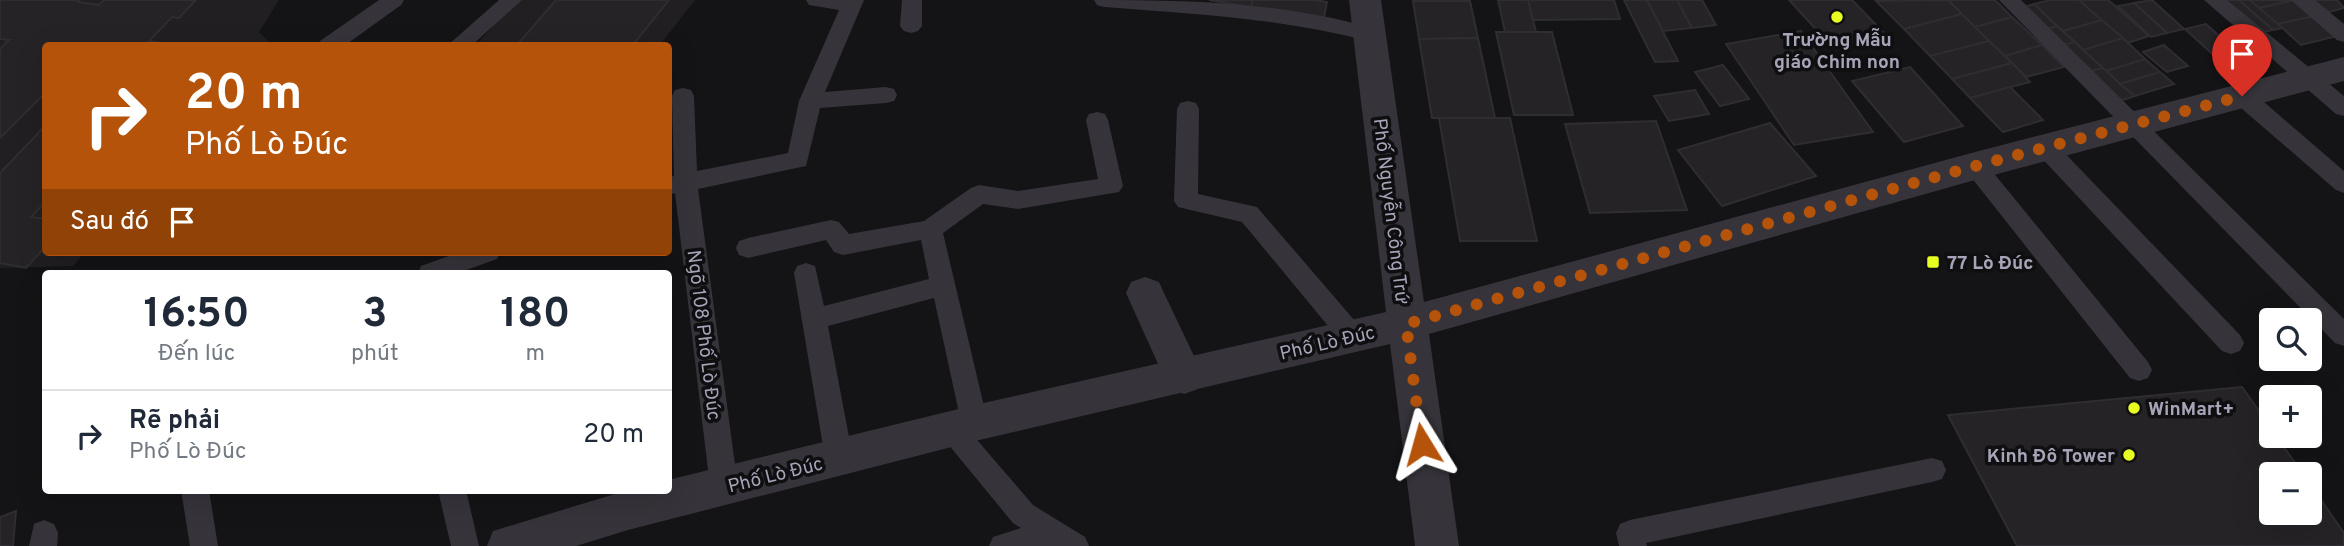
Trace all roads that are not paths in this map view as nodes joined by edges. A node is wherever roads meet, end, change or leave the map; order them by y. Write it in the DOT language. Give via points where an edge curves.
graph roads {
  1 [pos="394,0"];
  2 [pos="512,0"];
  3 [pos="816,0"];
  4 [pos="912,0"];
  5 [pos="1104,0"];
  6 [pos="2009,0"];
  7 [pos="2214,0"];
  8 [pos="2301,0"];
  9 [pos="852,2"];
  10 [pos="1367,17"];
  11 [pos="911,26"];
  12 [pos="2344,35"];
  13 [pos="334,42"];
  14 [pos="462,42"];
  15 [pos="2344,69"];
  16 [pos="2308,78"];
  17 [pos="886,95"];
  18 [pos="683,96"];
  19 [pos="2242,96"];
  20 [pos="810,101"];
  21 [pos="2344,108"];
  22 [pos="1188,109"];
  23 [pos="1097,120"];
  24 [pos="2134,125"];
  25 [pos="2046,148"];
  26 [pos="1975,166"];
  27 [pos="2344,184"];
  28 [pos="677,185"];
  29 [pos="930,229"];
  30 [pos="748,248"];
  31 [pos="477,256"];
  32 [pos="438,270"];
  33 [pos="806,273"];
  34 [pos="943,286"];
  35 [pos="1145,293"];
  36 [pos="815,319"];
  37 [pos="1406,324"];
  38 [pos="1352,335"];
  39 [pos="2344,335"];
  40 [pos="2231,343"];
  41 [pos="2139,370"];
  42 [pos="1184,377"];
  43 [pos="964,426"];
  44 [pos="839,458"];
  45 [pos="1932,470"];
  46 [pos="724,487"];
  47 [pos="196,494"];
  48 [pos="454,494"];
  49 [pos="671,494"];
  50 [pos="672,494"];
  51 [pos="626,500"];
  52 [pos="1064,539"];
  53 [pos="204,546"];
  54 [pos="465,546"];
  55 [pos="509,546"];
  56 [pos="1003,546"];
  57 [pos="1437,546"];
  58 [pos="1633,546"];
  1 -- 13 [label="lane"];
  2 -- 14 [label="lane"];
  3 -- 9 [label="lane"];
  4 -- 11 [label="lane"];
  5 -- 10 [label="lane" via="1264,14 1345,27"];
  6 -- 24 [label="lane"];
  7 -- 16 [label="lane"];
  8 -- 12 [label="lane"];
  9 -- 20 [label="lane"];
  10 -- 37 [label="street, Phố Nguyễn Công Trứ"];
  15 -- 16 [label="street, Phố Lò Đúc"];
  16 -- 19 [label="street, Phố Lò Đúc"];
  16 -- 21 [label="lane"];
  17 -- 20 [label="lane"];
  18 -- 28 [label="lane, Ngõ 108 Phố Lò Đúc"];
  19 -- 24 [label="street, Phố Lò Đúc"];
  19 -- 27 [label="lane"];
  20 -- 28 [label="lane" via="798,160"];
  22 -- 38 [label="lane" via="1186,201 1249,214"];
  23 -- 29 [label="lane" via="1111,186 1018,200 979,194"];
  24 -- 25 [label="street, Phố Lò Đúc"];
  24 -- 39 [label="lane"];
  25 -- 26 [label="street, Phố Lò Đúc"];
  25 -- 40 [label="lane"];
  26 -- 37 [label="street, Phố Lò Đúc"];
  26 -- 41 [label="lane"];
  28 -- 46 [label="lane, Ngõ 108 Phố Lò Đúc"];
  29 -- 30 [label="lane" via="843,245 831,229"];
  29 -- 34 [label="lane"];
  31 -- 32 [label="lane"];
  33 -- 36 [label="lane"];
  34 -- 36 [label="lane"];
  34 -- 43 [label="lane"];
  35 -- 42 [label="street"];
  36 -- 44 [label="lane"];
  37 -- 38 [label="street, Phố Lò Đúc"];
  37 -- 57 [label="street, Phố Nguyễn Công Trứ"];
  38 -- 42 [label="street, Phố Lò Đúc"];
  42 -- 43 [label="street, Phố Lò Đúc"];
  43 -- 44 [label="street, Phố Lò Đúc"];
  43 -- 52 [label="lane" via="1023,514"];
  44 -- 46 [label="street, Phố Lò Đúc"];
  45 -- 58 [label="lane" via="1630,533"];
  46 -- 50 [label="street, Phố Lò Đúc"];
  47 -- 53 [label="lane"];
  48 -- 54 [label="lane"];
  49 -- 51 [label="street, Phố Lò Đúc"];
  51 -- 55 [label="street, Phố Lò Đúc"];
  52 -- 56 [label="lane"];
}
